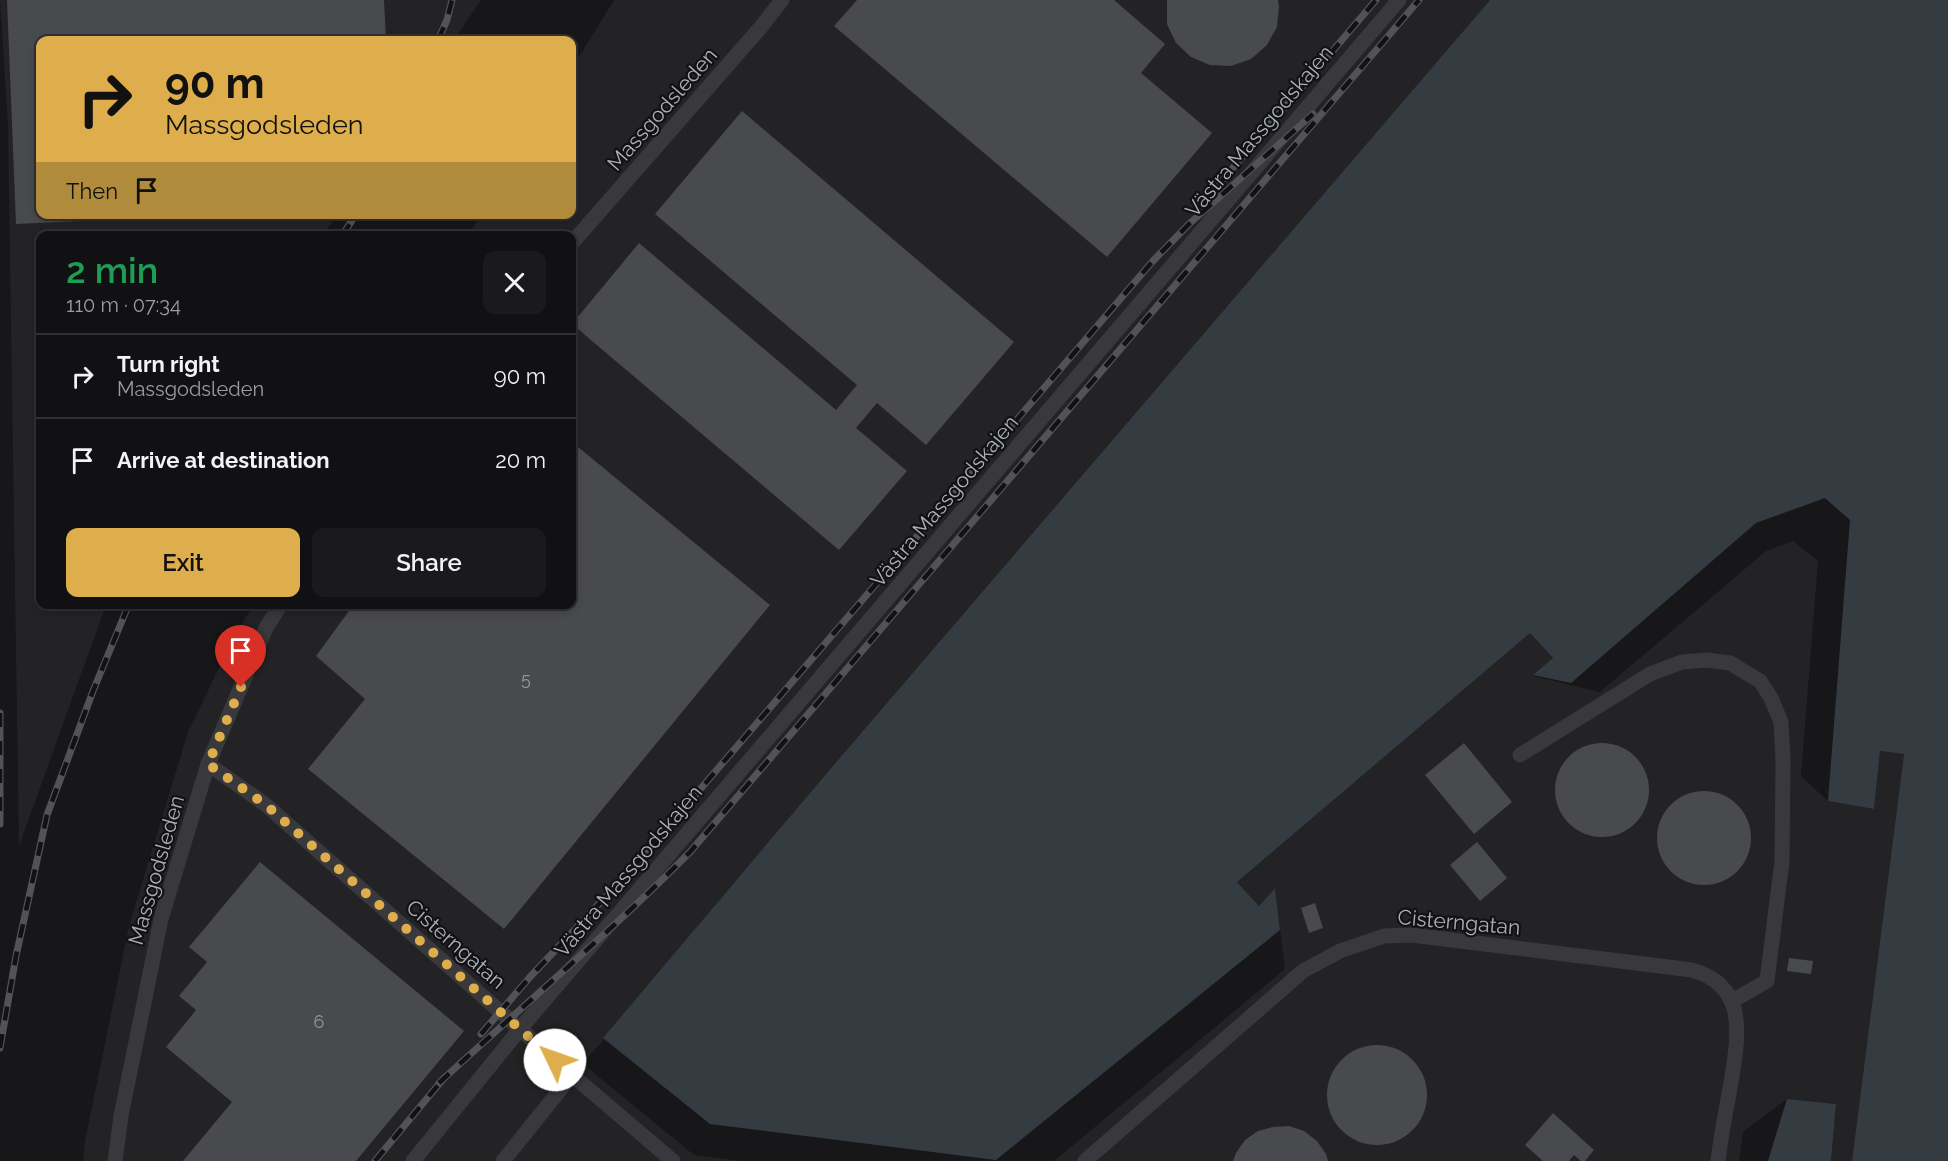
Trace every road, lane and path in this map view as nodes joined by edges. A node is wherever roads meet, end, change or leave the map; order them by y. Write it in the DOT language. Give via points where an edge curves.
graph roads {
  1 [pos="782,0"];
  2 [pos="1399,0"];
  3 [pos="576,238"];
  4 [pos="278,609"];
  5 [pos="1520,755"];
  6 [pos="208,764"];
  7 [pos="1732,1001"];
  8 [pos="520,1029"];
  9 [pos="572,1075"];
  10 [pos="115,1161"];
  11 [pos="413,1161"];
  12 [pos="503,1161"];
  13 [pos="673,1161"];
  14 [pos="1085,1161"];
  15 [pos="1718,1161"];
  1 -- 3 [label="lane, Massgodsleden"];
  2 -- 8 [label="lane, Västra Massgodskajen"];
  4 -- 6 [label="lane, Massgodsleden" via="266,628"];
  5 -- 7 [label="lane" via="1650,674 1683,662 1730,663 1760,681 1780,722 1782,861 1767,981"];
  6 -- 8 [label="lane, Cisterngatan" via="266,805"];
  6 -- 10 [label="lane, Massgodsleden" via="161,919"];
  7 -- 14 [label="lane, Cisterngatan" via="1708,975 1692,970 1412,935 1384,936 1340,951 1303,971"];
  7 -- 15 [label="lane" via="1737,1044"];
  8 -- 9 [label="lane, Cisterngatan"];
  8 -- 11 [label="lane"];
  9 -- 12 [label="lane"];
  9 -- 13 [label="lane, Cisterngatan"];
}
